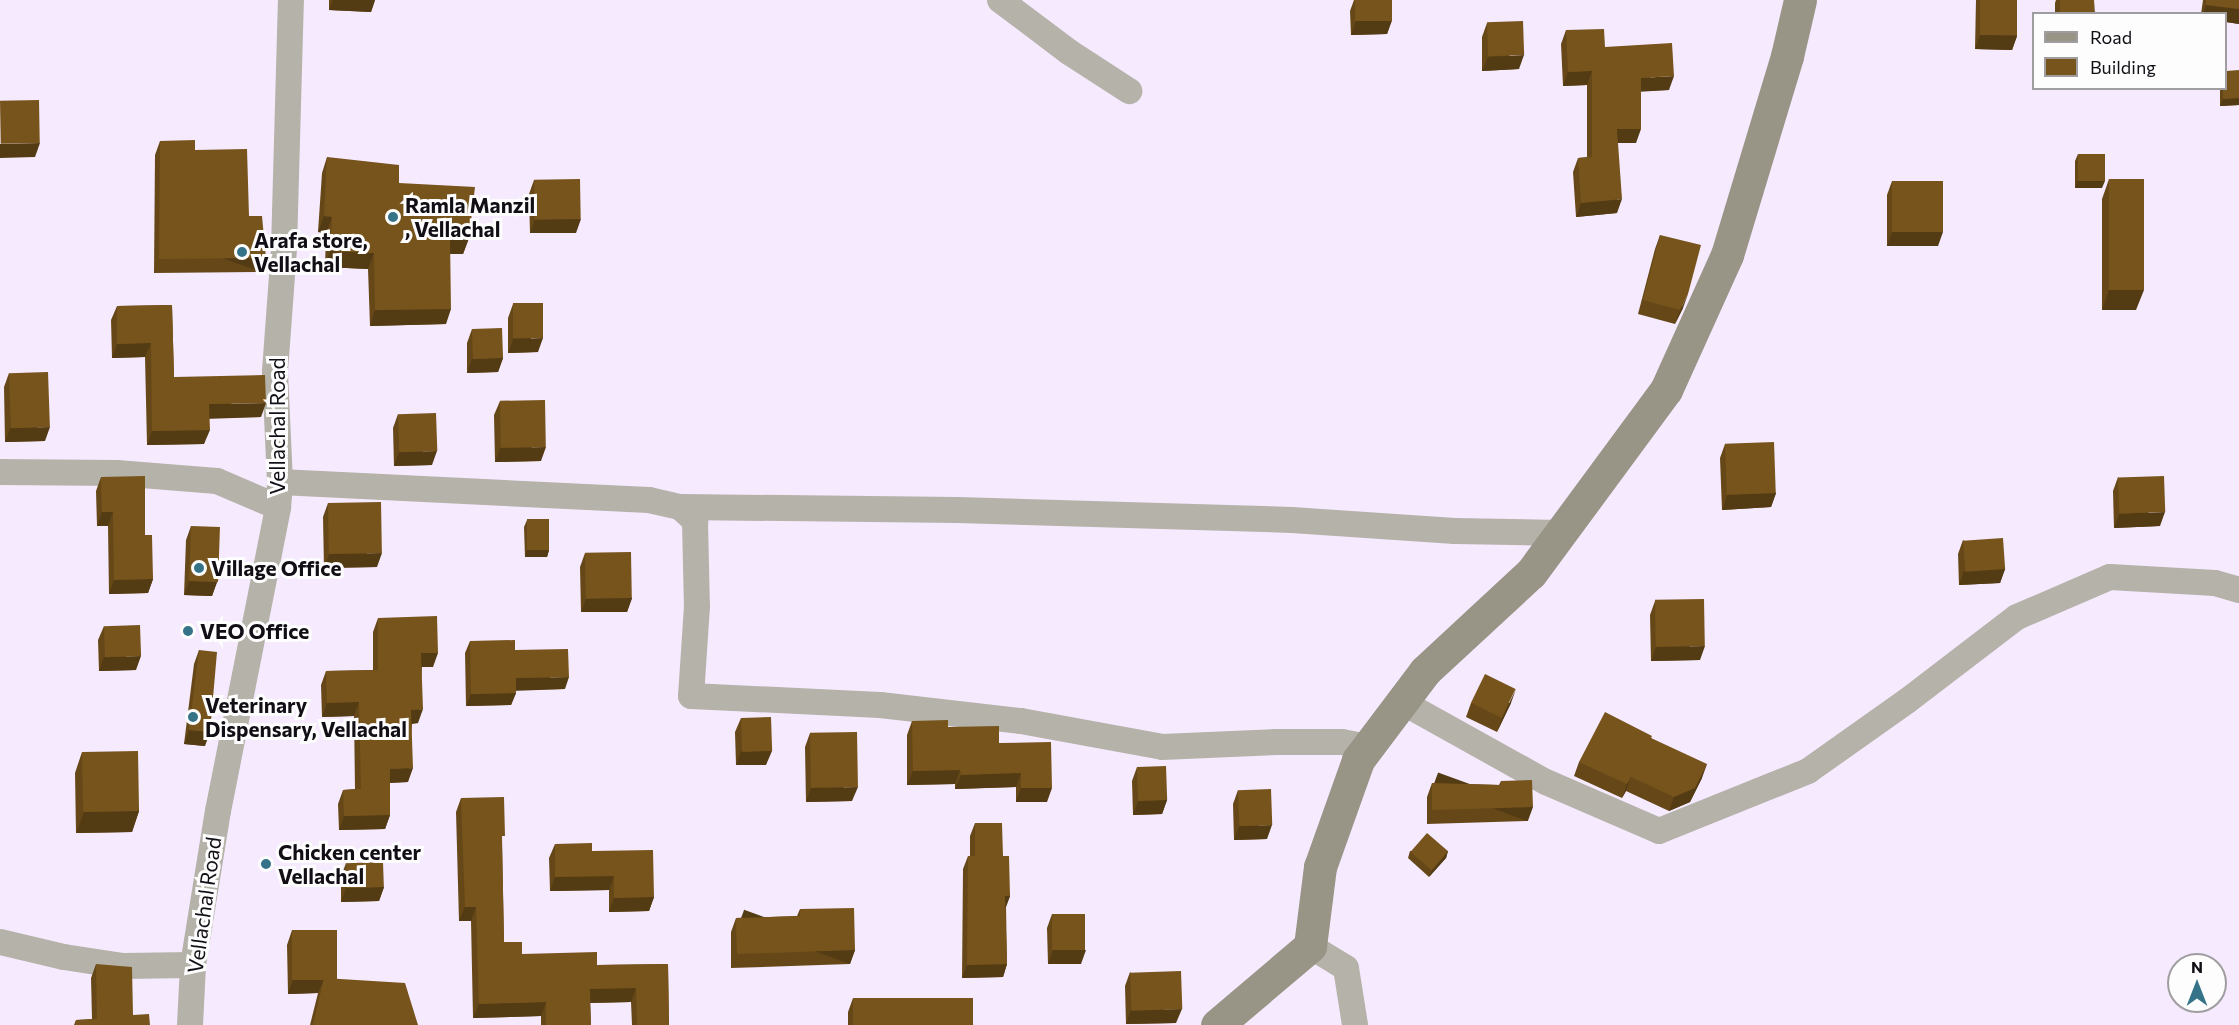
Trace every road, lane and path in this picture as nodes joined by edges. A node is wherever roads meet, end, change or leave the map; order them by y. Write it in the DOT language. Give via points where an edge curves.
graph roads {
  1 [pos="291,0"];
  2 [pos="1000,0"];
  3 [pos="1800,0"];
  4 [pos="1129,91"];
  5 [pos="0,472"];
  6 [pos="279,495"];
  7 [pos="680,507"];
  8 [pos="1562,534"];
  9 [pos="2239,590"];
  10 [pos="1402,702"];
  11 [pos="1367,747"];
  12 [pos="0,942"];
  13 [pos="1310,946"];
  14 [pos="193,965"];
  15 [pos="190,1025"];
  16 [pos="1217,1025"];
  17 [pos="1355,1025"];
  1 -- 6 [label="street, Vellachal Road" via="284,248 275,371"];
  2 -- 4 [label="street"];
  3 -- 8 [label="main road" via="1787,56 1713,286 1666,390"];
  5 -- 6 [label="street" via="117,473 217,481"];
  6 -- 7 [label="street" via="649,500"];
  6 -- 14 [label="street, Vellachal Road"];
  7 -- 8 [label="street" via="1292,520"];
  7 -- 11 [label="street" via="695,521 697,606 691,696 892,706 1021,721 1162,747 1275,742 1342,742"];
  8 -- 10 [label="main road" via="1531,573 1425,671"];
  9 -- 10 [label="street" via="2215,583 2110,577 2017,617 1808,771 1659,831 1546,782"];
  10 -- 11 [label="main road"];
  11 -- 13 [label="main road" via="1358,760 1320,867"];
  12 -- 14 [label="street" via="123,966"];
  13 -- 16 [label="main road"];
  13 -- 17 [label="street" via="1346,968"];
  14 -- 15 [label="street, Vellachal Road"];
}
